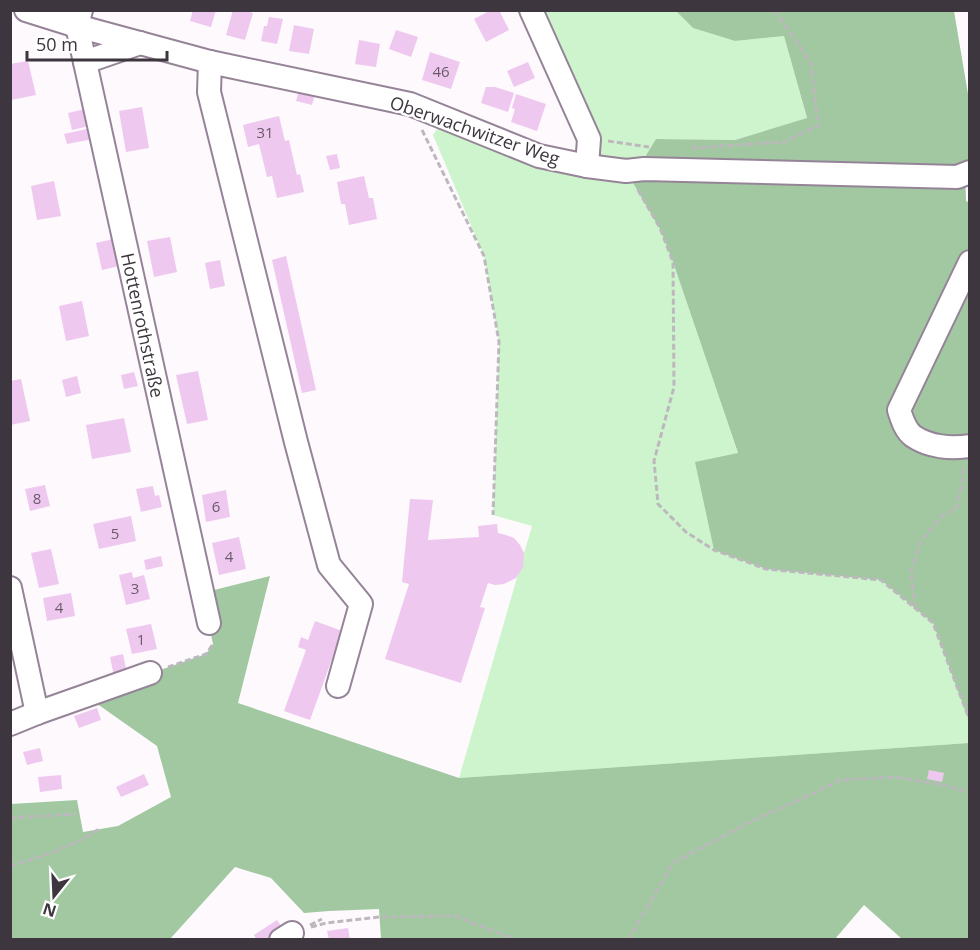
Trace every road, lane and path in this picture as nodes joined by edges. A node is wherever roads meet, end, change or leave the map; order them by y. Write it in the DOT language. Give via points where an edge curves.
graph roads {
  1 [pos="26,10"];
  2 [pos="531,10"];
  3 [pos="770,10"];
  4 [pos="79,18"];
  5 [pos="140,43"];
  6 [pos="85,62"];
  7 [pos="210,62"];
  8 [pos="410,104"];
  9 [pos="589,139"];
  10 [pos="657,148"];
  11 [pos="691,148"];
  12 [pos="587,166"];
  13 [pos="626,171"];
  14 [pos="969,172"];
  15 [pos="969,262"];
  16 [pos="969,446"];
  17 [pos="969,461"];
  18 [pos="492,514"];
  19 [pos="10,588"];
  20 [pos="915,608"];
  21 [pos="211,634"];
  22 [pos="150,673"];
  23 [pos="338,686"];
  24 [pos="37,713"];
  25 [pos="969,721"];
  26 [pos="10,724"];
  27 [pos="969,792"];
  28 [pos="76,814"];
  29 [pos="10,818"];
  30 [pos="99,829"];
  31 [pos="10,866"];
  32 [pos="292,934"];
  33 [pos="518,939"];
  34 [pos="628,939"];
  1 -- 4 [label="street, Oberwachwitzer Weg"];
  2 -- 9 [label="street"];
  3 -- 11 [label="path" via="775,11 811,63 818,126 784,142"];
  4 -- 5 [label="street, Oberwachwitzer Weg"];
  4 -- 6 [label="street, Hottenrothstraße"];
  5 -- 6 [label="street"];
  5 -- 7 [label="street, Oberwachwitzer Weg"];
  6 -- 21 [label="street, Hottenrothstraße"];
  7 -- 8 [label="street, Oberwachwitzer Weg"];
  7 -- 23 [label="street" via="209,92 329,565 362,604"];
  8 -- 12 [label="street, Oberwachwitzer Weg" via="539,156"];
  8 -- 18 [label="path" via="484,256 499,342"];
  9 -- 10 [label="path"];
  9 -- 12 [label="street"];
  12 -- 13 [label="street, Oberwachwitzer Weg"];
  13 -- 14 [label="street, Oberwachwitzer Weg" via="957,177"];
  13 -- 20 [label="path" via="660,228 673,262 674,387 654,461 658,504 686,532 714,550 766,569 881,580"];
  15 -- 16 [label="street" via="899,410 913,435 933,445"];
  17 -- 20 [label="path" via="963,468 956,509 941,517 921,542 911,571"];
  19 -- 24 [label="street"];
  20 -- 25 [label="path" via="933,623"];
  21 -- 22 [label="path" via="206,654"];
  22 -- 24 [label="street"];
  24 -- 26 [label="street"];
  27 -- 34 [label="path" via="896,777 840,780 673,863"];
  28 -- 29 [label="path"];
  30 -- 31 [label="path" via="47,855"];
  32 -- 33 [label="path" via="326,923 379,917 455,916"];
}
